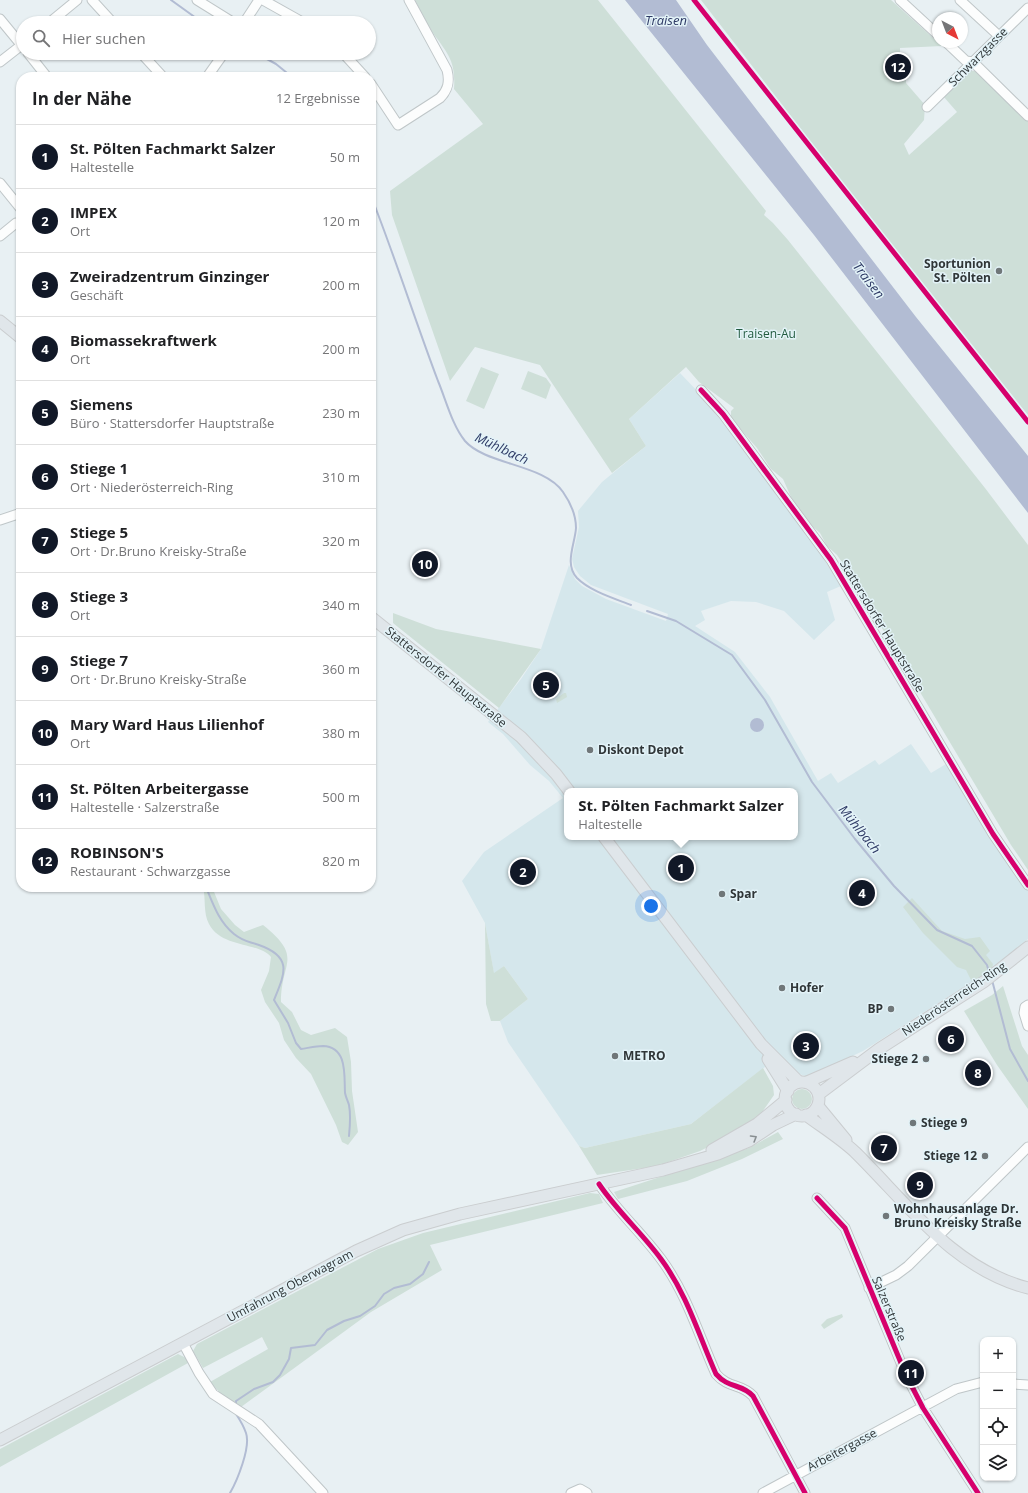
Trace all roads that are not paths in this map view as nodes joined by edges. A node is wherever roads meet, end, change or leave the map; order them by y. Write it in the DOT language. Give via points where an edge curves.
graph roads {
  1 [pos="77,0"];
  2 [pos="92,0"];
  3 [pos="197,0"];
  4 [pos="259,0"];
  5 [pos="263,0"];
  6 [pos="409,0"];
  7 [pos="900,0"];
  8 [pos="960,0"];
  9 [pos="1028,8"];
  10 [pos="58,16"];
  11 [pos="107,16"];
  12 [pos="223,16"];
  13 [pos="249,16"];
  14 [pos="292,16"];
  15 [pos="0,19"];
  16 [pos="932,29"];
  17 [pos="999,36"];
  18 [pos="16,38"];
  19 [pos="952,48"];
  20 [pos="16,50"];
  21 [pos="34,60"];
  22 [pos="147,60"];
  23 [pos="219,60"];
  24 [pos="349,60"];
  25 [pos="0,62"];
  26 [pos="973,62"];
  27 [pos="44,72"];
  28 [pos="158,72"];
  29 [pos="211,72"];
  30 [pos="360,72"];
  31 [pos="376,92"];
  32 [pos="928,107"];
  33 [pos="1027,112"];
  34 [pos="0,183"];
  35 [pos="16,203"];
  36 [pos="16,223"];
  37 [pos="0,236"];
  38 [pos="0,321"];
  39 [pos="16,334"];
  40 [pos="701,390"];
  41 [pos="16,515"];
  42 [pos="0,520"];
  43 [pos="376,621"];
  44 [pos="567,788"];
  45 [pos="606,840"];
  46 [pos="1028,885"];
  47 [pos="1028,946"];
  48 [pos="1028,1005"];
  49 [pos="1028,1026"];
  50 [pos="761,1044"];
  51 [pos="879,1049"];
  52 [pos="803,1082"];
  53 [pos="819,1094"];
  54 [pos="787,1095"];
  55 [pos="818,1106"];
  56 [pos="801,1115"];
  57 [pos="1028,1147"];
  58 [pos="717,1151"];
  59 [pos="853,1151"];
  60 [pos="600,1184"];
  61 [pos="817,1198"];
  62 [pos="936,1237"];
  63 [pos="869,1288"];
  64 [pos="1028,1288"];
  65 [pos="183,1343"];
  66 [pos="980,1383"];
  67 [pos="1016,1384"];
  68 [pos="1028,1385"];
  69 [pos="923,1408"];
  70 [pos="0,1440"];
  71 [pos="795,1475"];
  72 [pos="586,1492"];
  73 [pos="322,1493"];
  74 [pos="571,1493"];
  75 [pos="762,1493"];
  76 [pos="805,1493"];
  77 [pos="978,1493"];
  1 -- 10 [label="street"];
  2 -- 11 [label="street"];
  3 -- 12 [label="street"];
  4 -- 13 [label="street"];
  5 -- 14 [label="street"];
  6 -- 31 [label="street" via="447,70 449,81 445,93 398,125"];
  7 -- 16 [label="street"];
  8 -- 17 [label="street"];
  9 -- 17 [label="street, Schwarzgasse"];
  15 -- 18 [label="street"];
  17 -- 26 [label="street, Schwarzgasse"];
  19 -- 26 [label="street" via="966,61"];
  20 -- 25 [label="street"];
  21 -- 27 [label="street"];
  22 -- 28 [label="street"];
  23 -- 29 [label="street"];
  24 -- 30 [label="street"];
  26 -- 32 [label="street, Schwarzgasse"];
  26 -- 33 [label="street"];
  34 -- 35 [label="street"];
  36 -- 37 [label="street"];
  38 -- 39 [label="main road"];
  40 -- 46 [label="street, Stattersdorfer Hauptstraße" via="723,414 831,560 993,834"];
  41 -- 42 [label="street"];
  43 -- 44 [label="main road, Stattersdorfer Hauptstraße" via="521,737"];
  45 -- 50 [label="main road"];
  47 -- 51 [label="main road, Niederösterreich-Ring" via="985,981"];
  48 -- 49 [label="street" via="1024,1013"];
  50 -- 52 [label="main road"];
  50 -- 54 [label="main road"];
  51 -- 52 [label="main road, Niederösterreich-Ring"];
  51 -- 53 [label="main road, Niederösterreich-Ring"];
  52 -- 53 [label="main road" via="814,1087"];
  52 -- 54 [label="main road"];
  53 -- 55 [label="main road"];
  54 -- 56 [label="main road" via="789,1109"];
  54 -- 58 [label="main road" via="756,1124"];
  55 -- 56 [label="main road" via="811,1113"];
  55 -- 59 [label="main road"];
  58 -- 56 [label="main road, one-way" via="749,1141 773,1125"];
  56 -- 59 [label="main road"];
  57 -- 62 [label="street"];
  58 -- 60 [label="main road" via="663,1170"];
  59 -- 62 [label="main road"];
  60 -- 65 [label="main road, Umfahrung Oberwagram" via="460,1214 403,1230 356,1251"];
  60 -- 71 [label="street" via="661,1259 673,1278 697,1324 716,1374 722,1381 747,1389 753,1396"];
  61 -- 63 [label="street, Salzerstraße" via="845,1228"];
  62 -- 63 [label="street" via="908,1266"];
  62 -- 64 [label="main road" via="986,1272"];
  63 -- 69 [label="street, Salzerstraße"];
  65 -- 70 [label="main road, Umfahrung Oberwagram"];
  65 -- 73 [label="street" via="208,1388 219,1399 250,1417 268,1432"];
  66 -- 69 [label="street, Arbeitergasse" via="956,1389"];
  67 -- 68 [label="street"];
  69 -- 71 [label="street, Arbeitergasse"];
  69 -- 77 [label="street, Salzerstraße"];
  71 -- 75 [label="street, Arbeitergasse"];
  71 -- 76 [label="street"];
  72 -- 74 [label="street" via="578,1489"];
}
